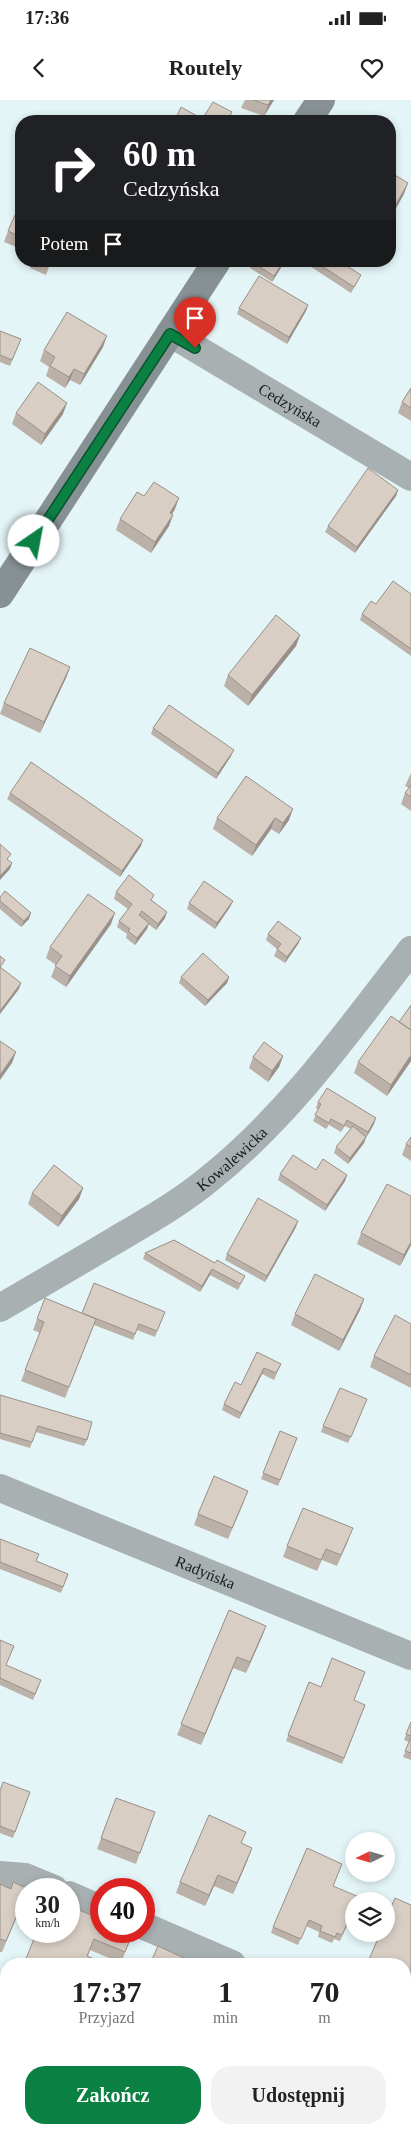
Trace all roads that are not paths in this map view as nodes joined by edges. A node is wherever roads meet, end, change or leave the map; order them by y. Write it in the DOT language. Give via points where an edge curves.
graph roads {
  1 [pos="321,100"];
  2 [pos="311,115"];
  3 [pos="212,267"];
  4 [pos="170,334"];
  5 [pos="411,477"];
  6 [pos="0,594"];
  7 [pos="411,950"];
  8 [pos="0,1308"];
  9 [pos="0,1488"];
  10 [pos="411,1656"];
  11 [pos="0,1875"];
  12 [pos="30,1878"];
  13 [pos="155,1931"];
  14 [pos="218,1958"];
  1 -- 2 [label="street"];
  3 -- 4 [label="street"];
  4 -- 5 [label="street, Cedzyńska"];
  4 -- 6 [label="street"];
  7 -- 8 [label="street, Kowalewicka" via="306,1084 259,1134 215,1173 160,1213"];
  9 -- 10 [label="street, Radyńska"];
  11 -- 12 [label="street"];
  13 -- 14 [label="street"];
}
